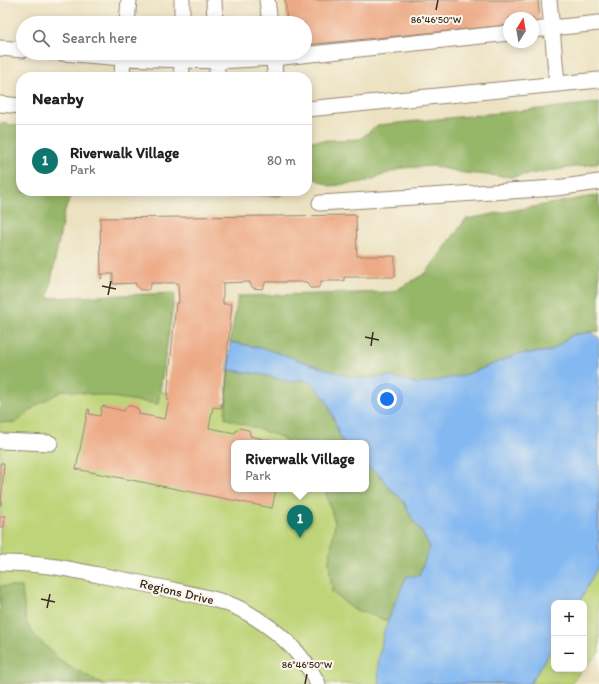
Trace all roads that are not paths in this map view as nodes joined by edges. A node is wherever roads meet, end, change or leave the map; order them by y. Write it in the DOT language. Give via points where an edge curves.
graph roads {
  1 [pos="129,0"];
  2 [pos="182,0"];
  3 [pos="214,0"];
  4 [pos="267,0"];
  5 [pos="548,0"];
  6 [pos="128,16"];
  7 [pos="182,16"];
  8 [pos="215,16"];
  9 [pos="269,16"];
  10 [pos="599,23"];
  11 [pos="552,28"];
  12 [pos="539,29"];
  13 [pos="503,34"];
  14 [pos="0,48"];
  15 [pos="16,49"];
  16 [pos="312,52"];
  17 [pos="124,60"];
  18 [pos="181,60"];
  19 [pos="217,60"];
  20 [pos="273,60"];
  21 [pos="122,72"];
  22 [pos="182,72"];
  23 [pos="217,72"];
  24 [pos="275,72"];
  25 [pos="599,80"];
  26 [pos="557,84"];
  27 [pos="0,104"];
  28 [pos="16,106"];
  29 [pos="312,108"];
  30 [pos="599,182"];
  31 [pos="320,202"];
  32 [pos="0,441"];
  33 [pos="50,444"];
  34 [pos="3,562"];
  35 [pos="318,684"];
  1 -- 6 [label="lane"];
  2 -- 7 [label="lane"];
  3 -- 8 [label="lane"];
  4 -- 9 [label="lane"];
  5 -- 11 [label="lane"];
  10 -- 11 [label="lane"];
  11 -- 12 [label="lane"];
  11 -- 26 [label="lane"];
  13 -- 16 [label="lane"];
  14 -- 15 [label="lane"];
  17 -- 21 [label="lane"];
  18 -- 22 [label="lane"];
  19 -- 23 [label="lane"];
  20 -- 24 [label="lane"];
  25 -- 26 [label="lane"];
  26 -- 29 [label="lane"];
  27 -- 28 [label="lane"];
  30 -- 31 [label="lane" via="556,188"];
  32 -- 33 [label="lane"];
  34 -- 35 [label="lane, Regions Drive" via="50,566 150,585 234,605 270,627 291,645"];
}
